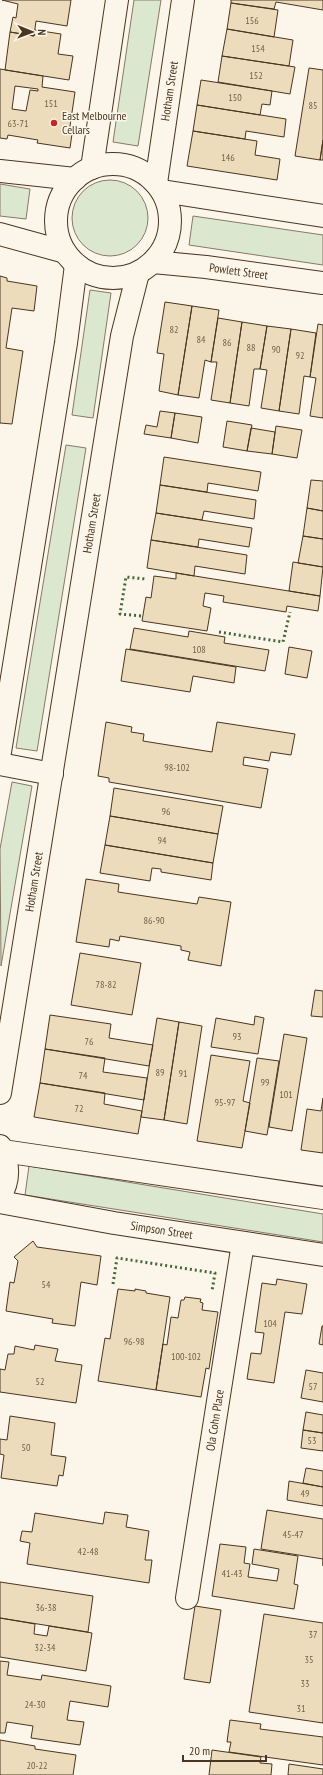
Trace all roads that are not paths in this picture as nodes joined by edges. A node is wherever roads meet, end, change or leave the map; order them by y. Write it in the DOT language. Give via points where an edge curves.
graph roads {
  1 [pos="117,0"];
  2 [pos="183,0"];
  3 [pos="0,171"];
  4 [pos="83,174"];
  5 [pos="159,187"];
  6 [pos="323,216"];
  7 [pos="0,234"];
  8 [pos="70,258"];
  9 [pos="145,268"];
  10 [pos="323,283"];
  11 [pos="0,752"];
  12 [pos="0,764"];
  13 [pos="52,774"];
  14 [pos="8,988"];
  15 [pos="0,1093"];
  16 [pos="1,1149"];
  17 [pos="0,1196"];
  18 [pos="323,1198"];
  19 [pos="0,1202"];
  20 [pos="243,1242"];
  21 [pos="323,1255"];
  22 [pos="187,1598"];
  1 -- 4 [label="street"];
  2 -- 5 [label="street, Hotham Street"];
  3 -- 4 [label="street"];
  4 -- 5 [label="street" via="109,164 126,166 142,172"];
  4 -- 8 [label="street" via="63,195 57,214 58,234"];
  5 -- 6 [label="street"];
  5 -- 9 [label="street" via="169,209 170,228 164,247"];
  7 -- 8 [label="street"];
  8 -- 9 [label="street" via="90,274 105,278 122,278"];
  8 -- 11 [label="street" via="66,343"];
  9 -- 10 [label="street, Powlett Street" via="206,267"];
  9 -- 13 [label="street, Hotham Street" via="122,336"];
  12 -- 13 [label="street"];
  13 -- 14 [label="street, Hotham Street"];
  14 -- 15 [label="street, Hotham Street"];
  16 -- 17 [label="street" via="7,1164 7,1177"];
  16 -- 18 [label="street"];
  19 -- 20 [label="street, Simpson Street" via="114,1223"];
  20 -- 21 [label="street, Simpson Street"];
  20 -- 22 [label="street, Ola Cohn Place"];
}
